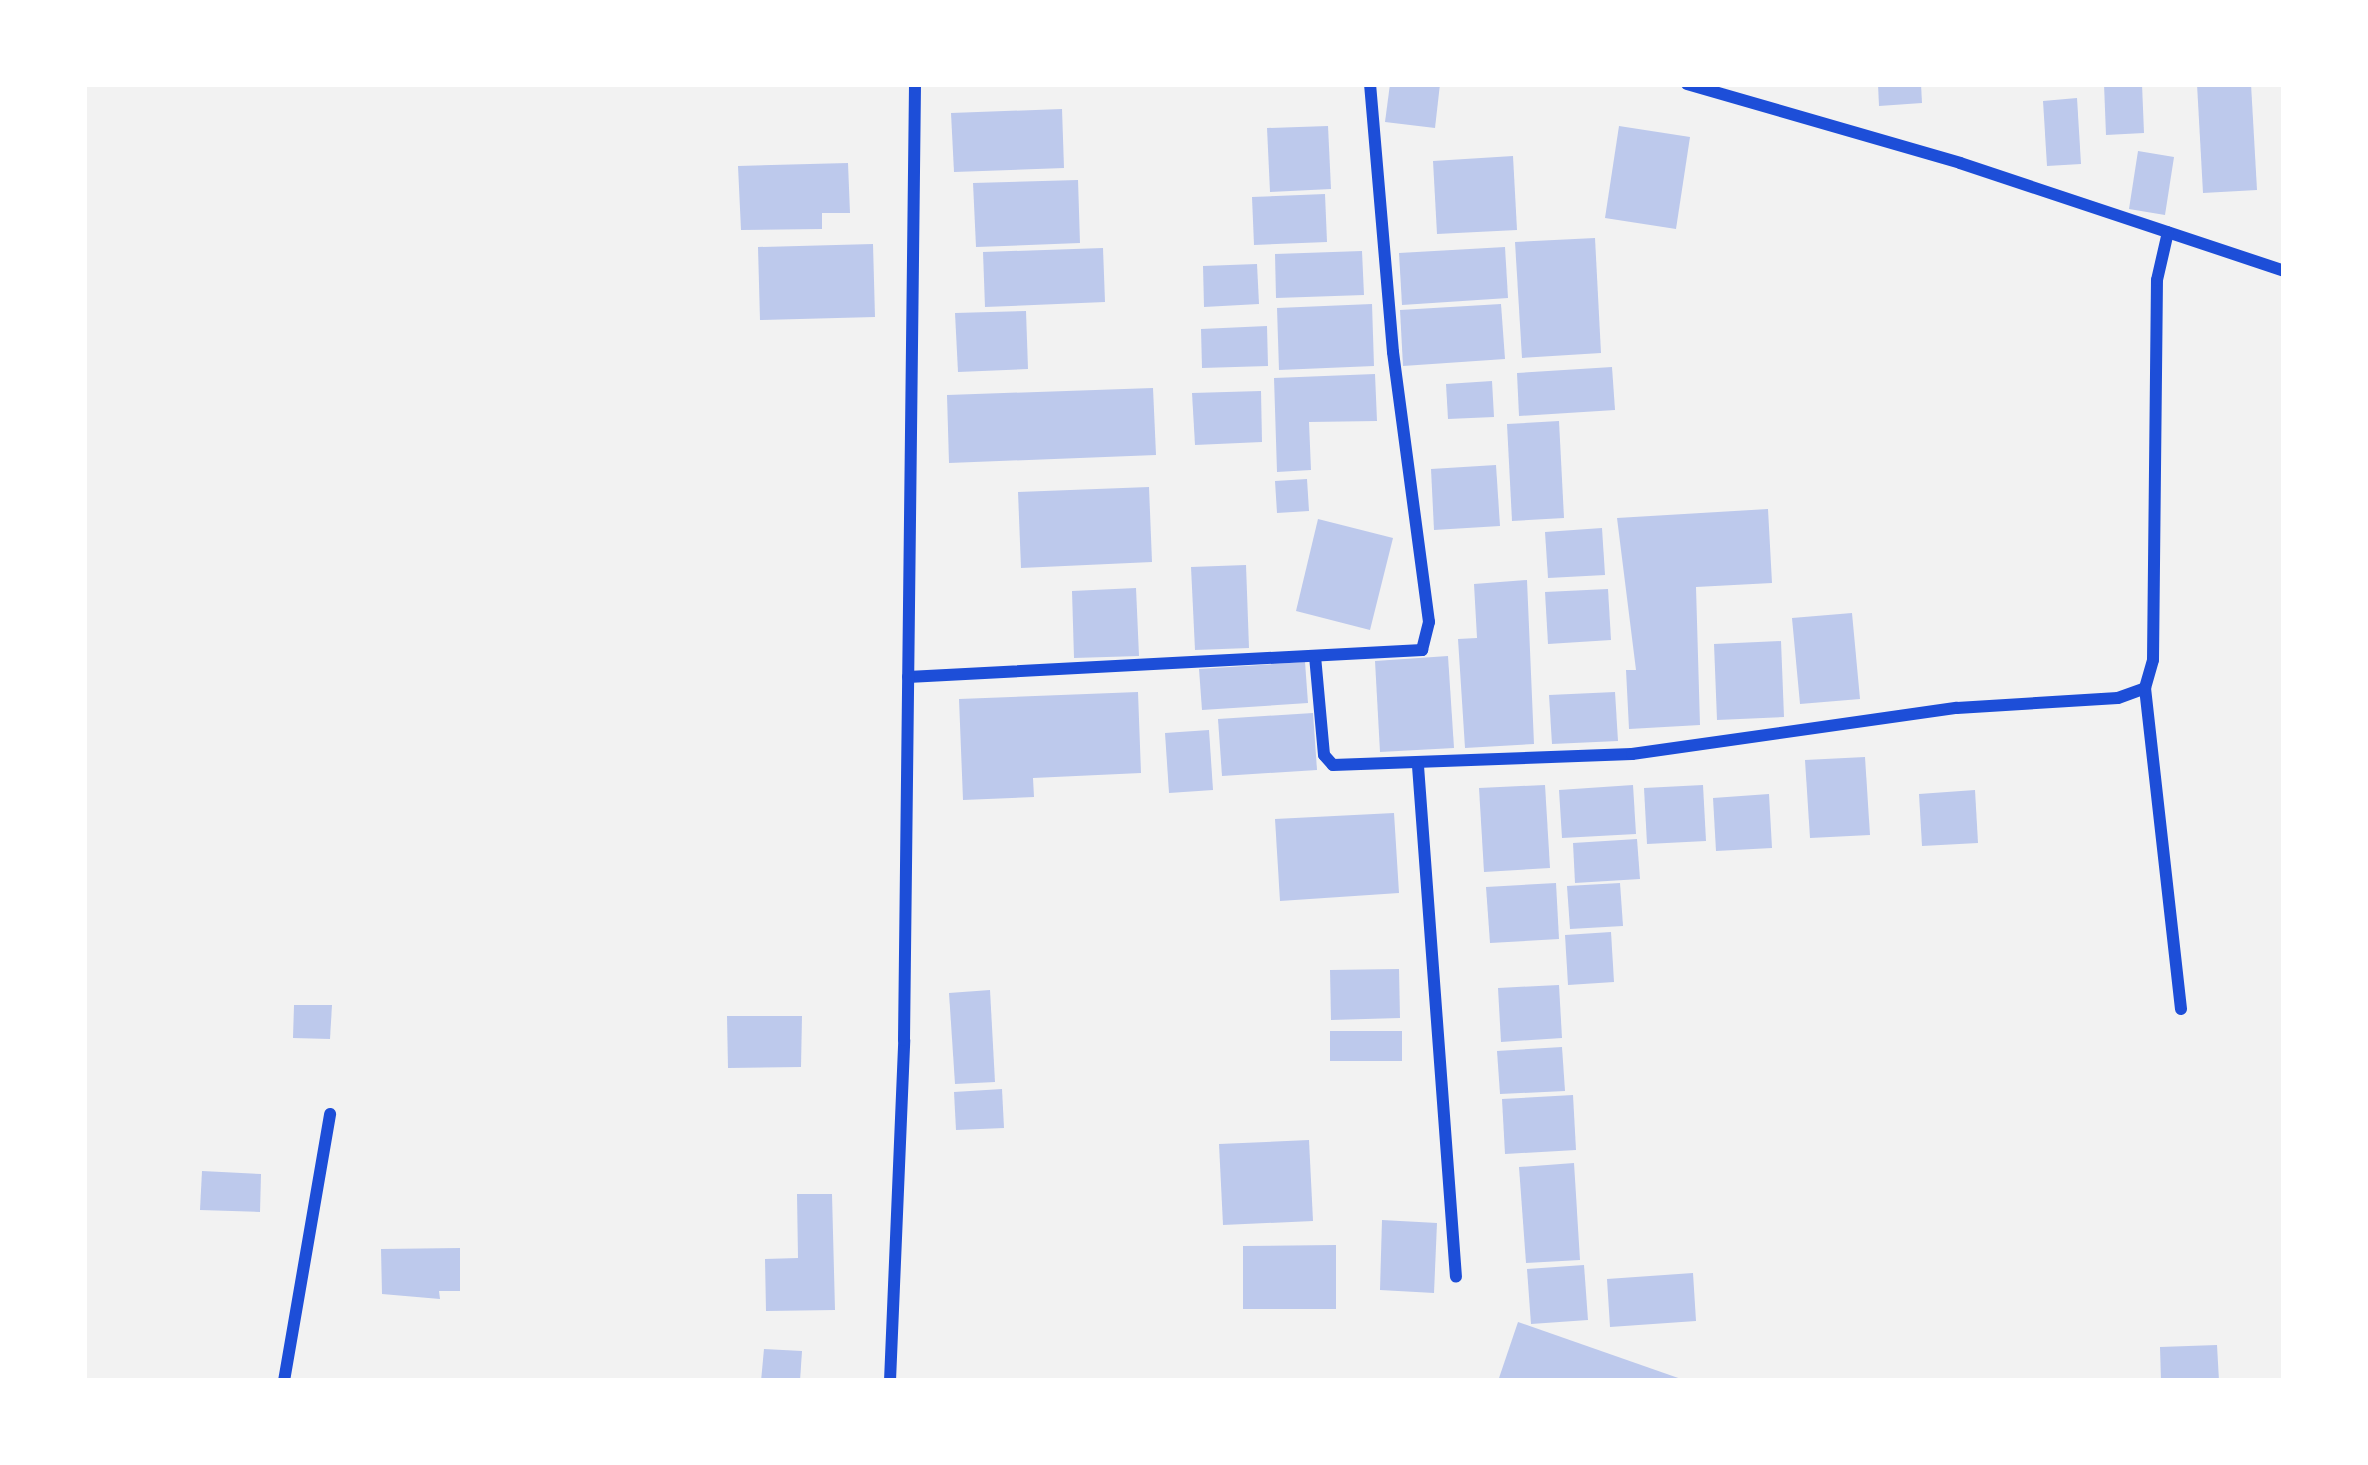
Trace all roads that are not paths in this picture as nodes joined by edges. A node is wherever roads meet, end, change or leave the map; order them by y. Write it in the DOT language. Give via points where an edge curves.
graph roads {
  1 [pos="915,84"];
  2 [pos="1370,84"];
  3 [pos="1687,84"];
  4 [pos="1703,86"];
  5 [pos="2168,232"];
  6 [pos="2284,271"];
  7 [pos="1315,656"];
  8 [pos="908,676"];
  9 [pos="2145,688"];
  10 [pos="1418,766"];
  11 [pos="2181,1009"];
  12 [pos="330,1114"];
  13 [pos="1456,1276"];
  14 [pos="284,1381"];
  15 [pos="890,1381"];
  1 -- 8 [label="street"];
  2 -- 7 [label="street" via="1429,630 1417,651"];
  3 -- 4 [label="street"];
  4 -- 5 [label="street"];
  5 -- 6 [label="street"];
  5 -- 9 [label="street" via="2157,280 2153,660"];
  7 -- 8 [label="street"];
  7 -- 10 [label="street" via="1328,763"];
  8 -- 15 [label="street"];
  9 -- 10 [label="street" via="2118,698 1957,708 1632,754"];
  9 -- 11 [label="street"];
  10 -- 13 [label="street"];
  12 -- 14 [label="street"];
}
